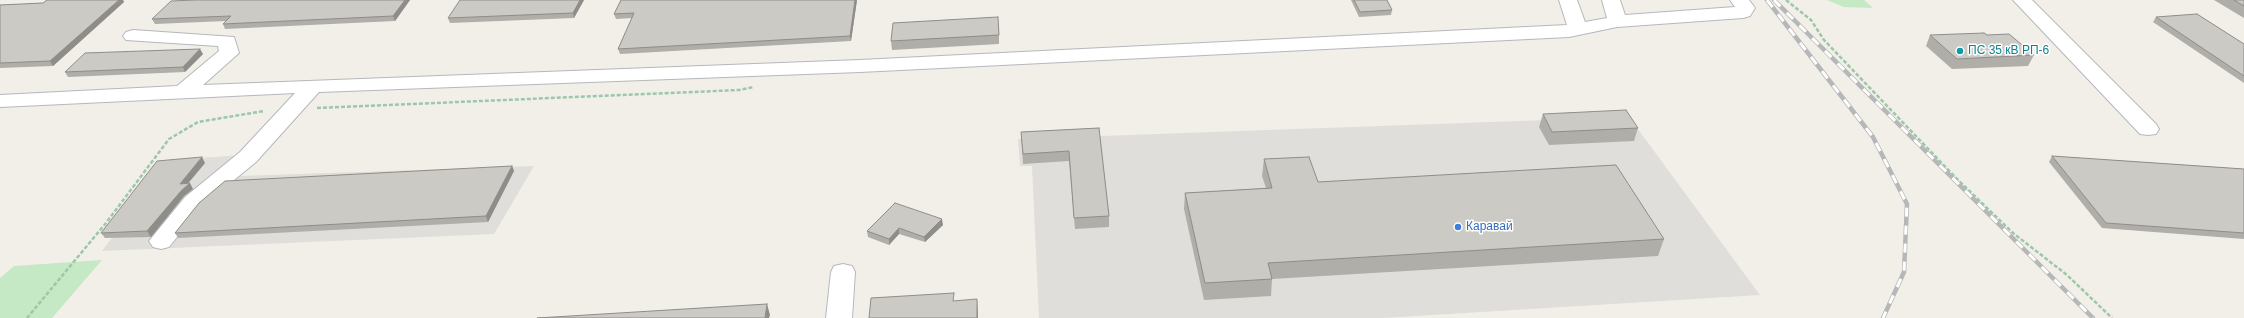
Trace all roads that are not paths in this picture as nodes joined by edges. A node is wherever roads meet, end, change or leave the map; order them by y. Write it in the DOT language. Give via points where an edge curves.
graph roads {
  1 [pos="1568,0"];
  2 [pos="1611,0"];
  3 [pos="1705,0"];
  4 [pos="1739,0"];
  5 [pos="2022,0"];
  6 [pos="1719,13"];
  7 [pos="1617,21"];
  8 [pos="1578,29"];
  9 [pos="132,36"];
  10 [pos="313,86"];
  11 [pos="183,92"];
  12 [pos="0,101"];
  13 [pos="2148,128"];
  14 [pos="162,241"];
  15 [pos="842,272"];
  16 [pos="839,318"];
  1 -- 8 [label="street"];
  2 -- 7 [label="street"];
  3 -- 6 [label="street" via="1705,6"];
  4 -- 6 [label="street" via="1746,8 1743,12"];
  5 -- 13 [label="street"];
  6 -- 7 [label="street"];
  7 -- 8 [label="street"];
  8 -- 10 [label="street" via="860,66"];
  9 -- 11 [label="street" via="228,41 229,53"];
  10 -- 11 [label="street"];
  10 -- 14 [label="street" via="248,157 193,202"];
  11 -- 12 [label="street"];
  15 -- 16 [label="street"];
}
